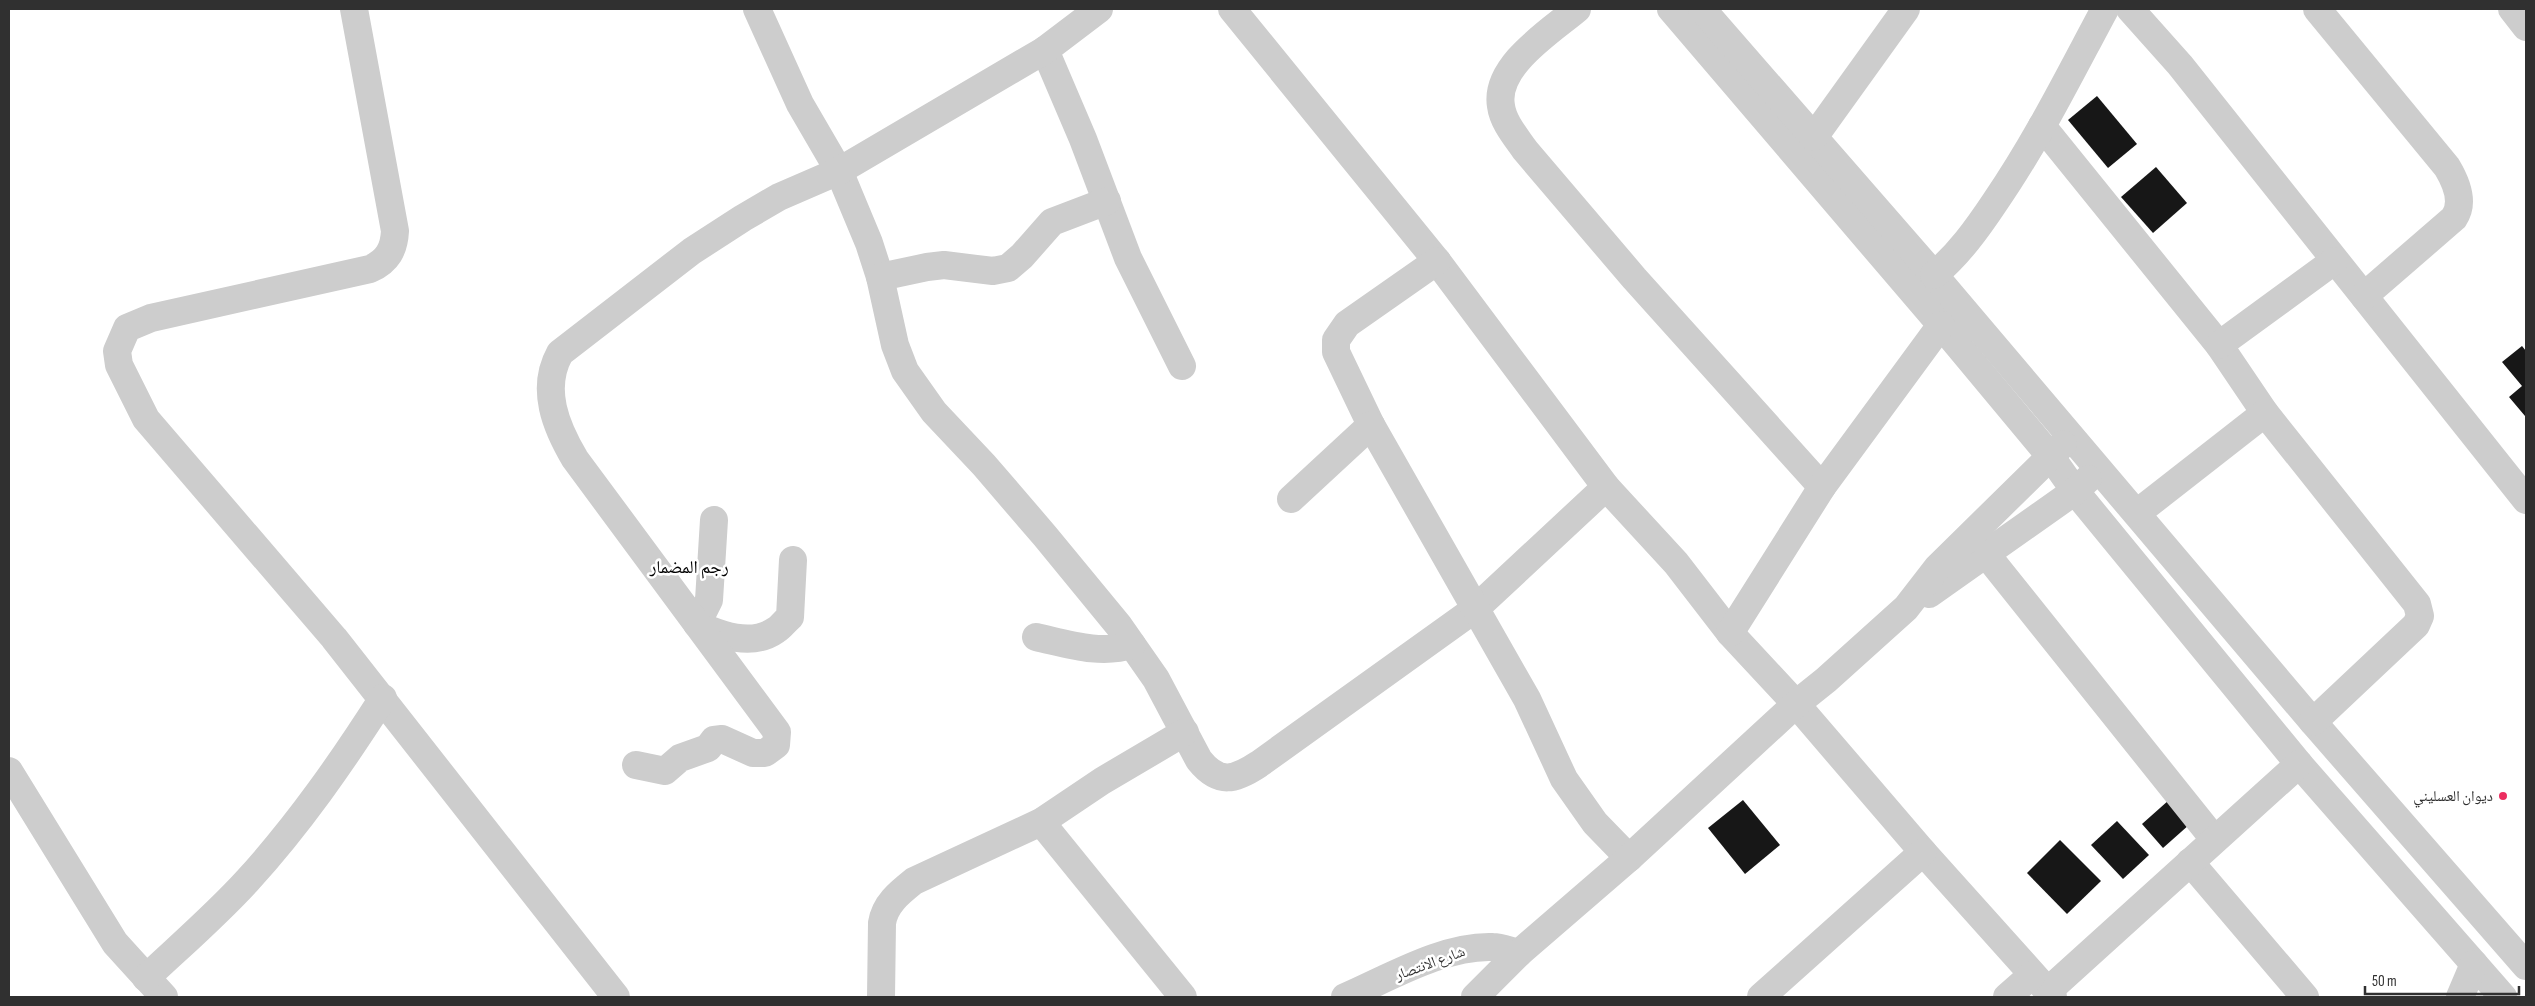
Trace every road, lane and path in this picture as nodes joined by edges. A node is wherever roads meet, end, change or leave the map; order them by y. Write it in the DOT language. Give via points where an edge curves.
graph roads {
  1 [pos="354,9"];
  2 [pos="757,9"];
  3 [pos="1099,9"];
  4 [pos="1232,9"];
  5 [pos="1577,9"];
  6 [pos="1671,9"];
  7 [pos="1702,9"];
  8 [pos="1906,9"];
  9 [pos="2105,9"];
  10 [pos="2130,9"];
  11 [pos="2318,9"];
  12 [pos="2512,9"];
  13 [pos="2526,27"];
  14 [pos="1045,50"];
  15 [pos="2042,126"];
  16 [pos="1814,137"];
  17 [pos="839,171"];
  18 [pos="1107,201"];
  19 [pos="1437,261"];
  20 [pos="2334,261"];
  21 [pos="1934,275"];
  22 [pos="880,277"];
  23 [pos="2364,296"];
  24 [pos="1941,325"];
  25 [pos="2219,345"];
  26 [pos="1182,366"];
  27 [pos="2265,413"];
  28 [pos="1371,425"];
  29 [pos="2070,437"];
  30 [pos="2051,457"];
  31 [pos="2097,470"];
  32 [pos="1606,487"];
  33 [pos="1822,487"];
  34 [pos="2075,491"];
  35 [pos="1291,499"];
  36 [pos="2526,500"];
  37 [pos="2137,513"];
  38 [pos="714,520"];
  39 [pos="1986,554"];
  40 [pos="794,560"];
  41 [pos="1906,608"];
  42 [pos="1475,609"];
  43 [pos="697,624"];
  44 [pos="1730,632"];
  45 [pos="1036,637"];
  46 [pos="1132,645"];
  47 [pos="383,698"];
  48 [pos="1796,704"];
  49 [pos="2312,722"];
  50 [pos="1185,732"];
  51 [pos="2300,764"];
  52 [pos="636,765"];
  53 [pos="9,771"];
  54 [pos="1042,822"];
  55 [pos="2214,839"];
  56 [pos="1923,852"];
  57 [pos="1629,858"];
  58 [pos="2190,862"];
  59 [pos="1519,953"];
  60 [pos="2474,964"];
  61 [pos="2526,966"];
  62 [pos="155,988"];
  63 [pos="2044,988"];
  64 [pos="616,997"];
  65 [pos="881,997"];
  66 [pos="1183,997"];
  67 [pos="1345,997"];
  68 [pos="1475,997"];
  69 [pos="1761,997"];
  70 [pos="2007,997"];
  71 [pos="2305,997"];
  72 [pos="2460,997"];
  73 [pos="2503,997"];
  1 -- 47 [label="street" via="395,231 392,252 379,265 370,268 136,323 121,337 117,357 146,419"];
  2 -- 17 [label="street" via="800,104"];
  3 -- 14 [label="street"];
  4 -- 19 [label="street"];
  5 -- 33 [label="street" via="1507,73 1501,106 1511,130 1634,278"];
  6 -- 24 [label="street"];
  7 -- 16 [label="street"];
  8 -- 16 [label="street"];
  9 -- 15 [label="street"];
  10 -- 20 [label="street" via="2180,65"];
  11 -- 23 [label="street" via="2448,166 2459,197 2454,218"];
  12 -- 13 [label="street"];
  14 -- 17 [label="street"];
  14 -- 18 [label="street"];
  15 -- 21 [label="street" via="2016,172 1976,230 1954,259"];
  15 -- 25 [label="street"];
  16 -- 21 [label="street"];
  17 -- 22 [label="street"];
  17 -- 43 [label="street" via="780,197 692,251 578,337 560,353 553,366 551,397 561,435 575,459"];
  18 -- 22 [label="street" via="1052,222 1008,268 993,271 944,265"];
  18 -- 26 [label="street" via="1128,258"];
  19 -- 28 [label="street" via="1348,324 1336,340 1340,362"];
  19 -- 32 [label="street"];
  20 -- 23 [label="street"];
  20 -- 25 [label="street"];
  21 -- 29 [label="street"];
  22 -- 46 [label="street" via="895,345 916,390 1045,536"];
  23 -- 36 [label="street"];
  24 -- 30 [label="street"];
  24 -- 33 [label="street"];
  25 -- 27 [label="street"];
  27 -- 37 [label="street"];
  27 -- 49 [label="street" via="2417,604 2420,616 2416,625"];
  28 -- 35 [label="street"];
  28 -- 42 [label="street"];
  29 -- 30 [label="street"];
  29 -- 31 [label="street"];
  30 -- 34 [label="street"];
  30 -- 41 [label="street" via="1937,568"];
  31 -- 34 [label="street"];
  31 -- 37 [label="street"];
  32 -- 42 [label="street"];
  32 -- 44 [label="street" via="1676,562"];
  33 -- 44 [label="street"];
  34 -- 39 [label="street"];
  34 -- 51 [label="street"];
  37 -- 49 [label="street"];
  38 -- 43 [label="street" via="709,600"];
  39 -- 41 [label="street"];
  39 -- 55 [label="street"];
  40 -- 43 [label="street" via="790,616 776,631 756,638 739,638 720,636"];
  41 -- 48 [label="street" via="1848,662"];
  42 -- 50 [label="street" via="1246,773 1232,778 1208,771"];
  42 -- 57 [label="street" via="1527,699 1564,779 1595,823"];
  43 -- 52 [label="street" via="777,732 776,746 765,753 752,753 722,739 714,740 703,752 680,758 665,772"];
  44 -- 48 [label="street"];
  45 -- 46 [label="street" via="1100,650"];
  46 -- 50 [label="street" via="1156,679"];
  47 -- 62 [label="street" via="319,795"];
  47 -- 64 [label="street"];
  48 -- 56 [label="street"];
  48 -- 57 [label="street"];
  49 -- 61 [label="street"];
  50 -- 54 [label="street" via="1102,781"];
  51 -- 55 [label="street"];
  51 -- 60 [label="street"];
  53 -- 62 [label="street" via="115,943"];
  54 -- 65 [label="street" via="914,881 897,894 883,913"];
  54 -- 66 [label="street"];
  55 -- 58 [label="street"];
  56 -- 63 [label="street"];
  56 -- 69 [label="street"];
  57 -- 59 [label="street"];
  58 -- 63 [label="street"];
  58 -- 71 [label="street"];
  59 -- 67 [label="street, شارع الانتصار" via="1494,947 1470,948 1443,955"];
  59 -- 68 [label="street"];
  60 -- 72 [label="street"];
  60 -- 73 [label="street"];
  63 -- 70 [label="street"];
}
